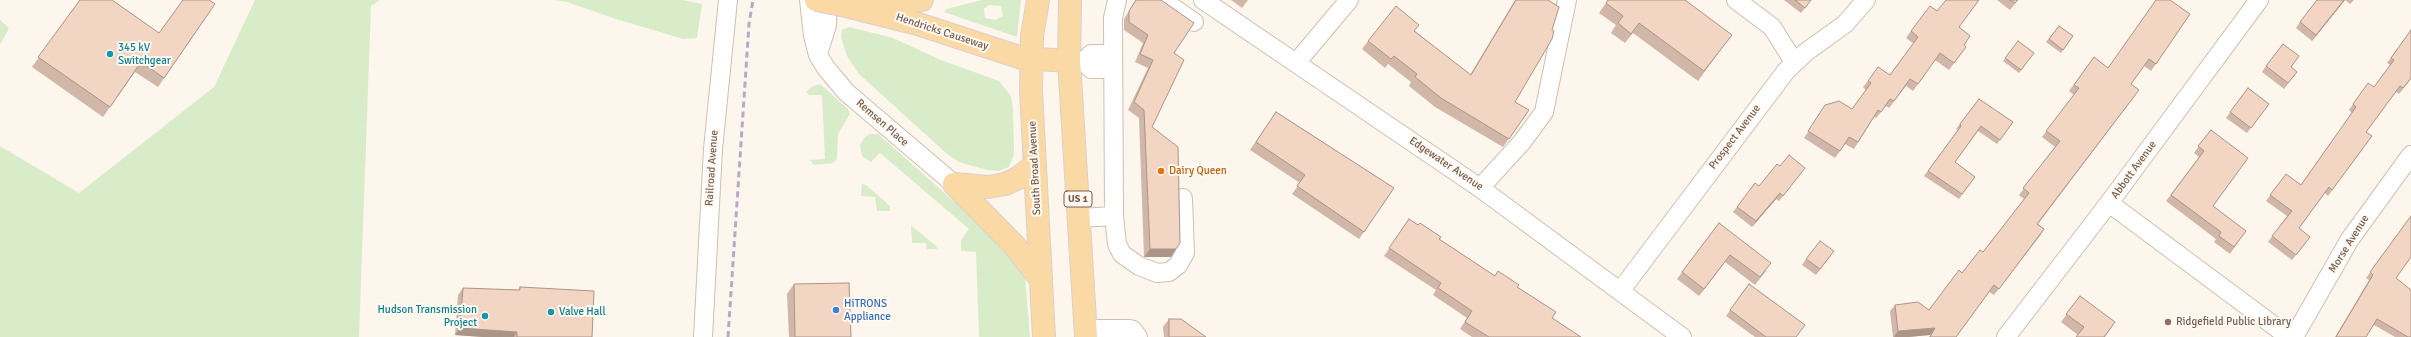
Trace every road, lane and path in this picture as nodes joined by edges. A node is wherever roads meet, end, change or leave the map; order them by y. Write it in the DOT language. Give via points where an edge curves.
graph roads {
  1 [pos="728,0"];
  2 [pos="809,0"];
  3 [pos="816,0"];
  4 [pos="922,0"];
  5 [pos="1038,0"];
  6 [pos="1070,0"];
  7 [pos="1117,0"];
  8 [pos="1162,0"];
  9 [pos="1204,0"];
  10 [pos="1349,0"];
  11 [pos="1567,0"];
  12 [pos="1736,0"];
  13 [pos="1866,0"];
  14 [pos="2259,0"];
  15 [pos="835,2"];
  16 [pos="1194,22"];
  17 [pos="818,55"];
  18 [pos="1031,59"];
  19 [pos="1076,61"];
  20 [pos="1111,61"];
  21 [pos="1794,62"];
  22 [pos="1296,63"];
  23 [pos="2411,155"];
  24 [pos="1035,165"];
  25 [pos="954,184"];
  26 [pos="1480,188"];
  27 [pos="1183,198"];
  28 [pos="2109,203"];
  29 [pos="1114,216"];
  30 [pos="1079,218"];
  31 [pos="1041,280"];
  32 [pos="1621,290"];
  33 [pos="1085,333"];
  34 [pos="703,337"];
  35 [pos="1044,337"];
  36 [pos="1138,337"];
  37 [pos="1682,337"];
  38 [pos="2006,337"];
  39 [pos="2289,337"];
  40 [pos="2294,337"];
  1 -- 34 [label="street, Railroad Avenue" via="713,149"];
  2 -- 17 [label="street, Remsen Place" via="810,21"];
  3 -- 15 [label="main road, Hendricks Causeway, bridge"];
  4 -- 15 [label="main road"];
  5 -- 18 [label="main road, South Broad Avenue"];
  6 -- 19 [label="main road, US 1"];
  7 -- 20 [label="street" via="1113,18"];
  8 -- 16 [label="street"];
  9 -- 22 [label="street, Edgewater Avenue"];
  10 -- 22 [label="street"];
  11 -- 26 [label="street" via="1544,112 1522,142"];
  12 -- 21 [label="street" via="1772,27"];
  13 -- 21 [label="street, Prospect Avenue" via="1845,24"];
  14 -- 28 [label="street, Abbott Avenue"];
  15 -- 17 [label="street"];
  15 -- 18 [label="main road, Hendricks Causeway" via="918,24"];
  17 -- 25 [label="street, Remsen Place" via="846,92"];
  18 -- 19 [label="main road, Hendricks Causeway"];
  18 -- 24 [label="main road, South Broad Avenue"];
  19 -- 20 [label="street" via="1091,69 1101,69"];
  19 -- 30 [label="main road, US 1"];
  20 -- 29 [label="street"];
  21 -- 32 [label="street, Prospect Avenue"];
  22 -- 26 [label="street, Edgewater Avenue"];
  23 -- 40 [label="street, Morse Avenue" via="2350,239"];
  24 -- 25 [label="main road" via="1005,184 988,187"];
  24 -- 31 [label="main road, South Broad Avenue"];
  25 -- 31 [label="main road" via="1015,246"];
  26 -- 32 [label="street, Edgewater Avenue"];
  27 -- 29 [label="street" via="1185,253 1178,265 1169,272 1157,273 1139,266 1122,254 1117,244"];
  28 -- 38 [label="street, Abbott Avenue"];
  28 -- 39 [label="street"];
  29 -- 30 [label="street"];
  30 -- 33 [label="main road, US 1"];
  31 -- 35 [label="main road, South Broad Avenue"];
  32 -- 37 [label="street, Edgewater Avenue"];
  33 -- 36 [label="street" via="1130,329 1134,330"];
}
